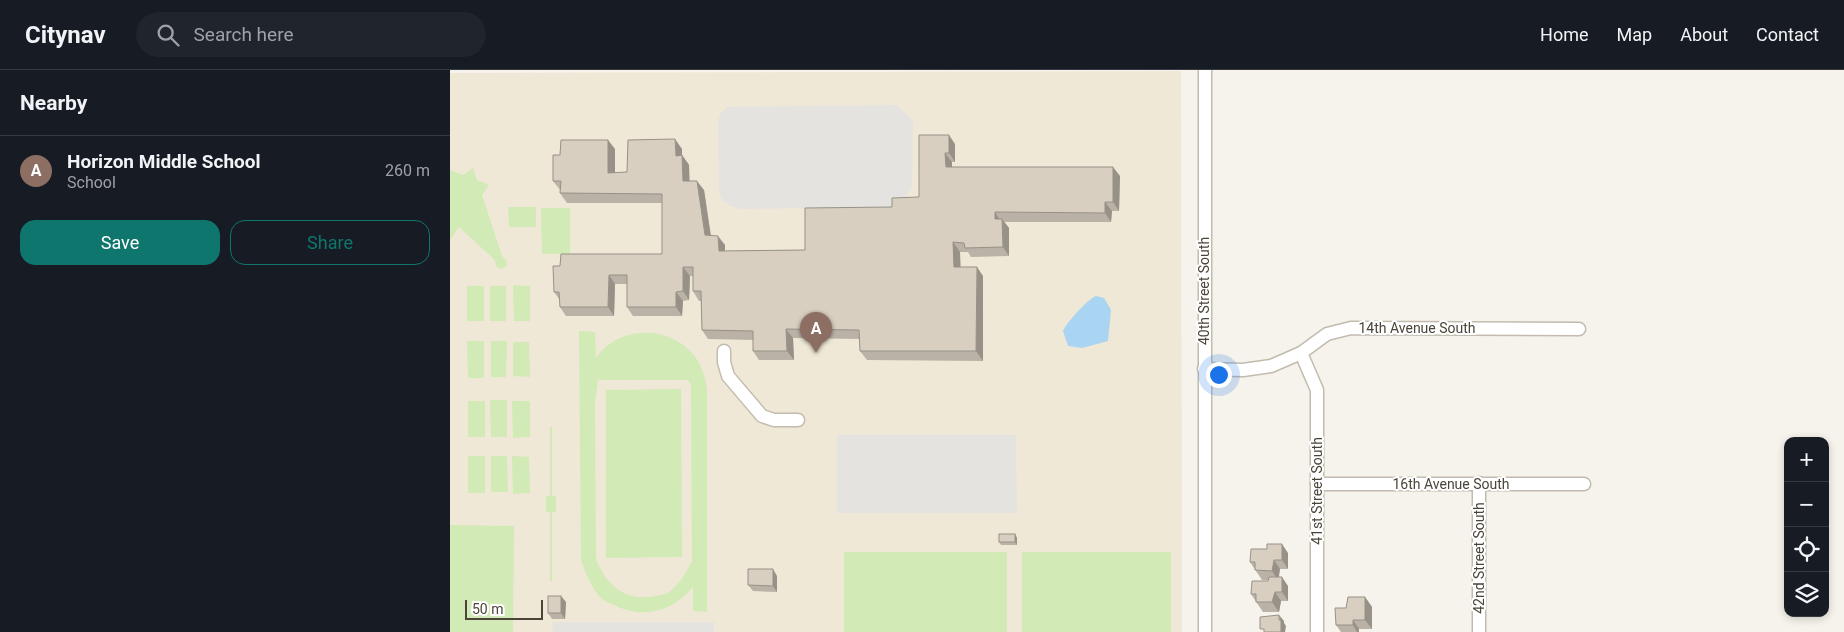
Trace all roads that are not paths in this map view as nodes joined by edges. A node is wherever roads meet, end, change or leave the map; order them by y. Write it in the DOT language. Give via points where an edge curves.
graph roads {
  1 [pos="1205,70"];
  2 [pos="1579,329"];
  3 [pos="724,351"];
  4 [pos="1301,353"];
  5 [pos="1204,369"];
  6 [pos="798,420"];
  7 [pos="1479,483"];
  8 [pos="1317,484"];
  9 [pos="1584,484"];
  10 [pos="1205,632"];
  11 [pos="1317,632"];
  12 [pos="1479,632"];
  1 -- 5 [label="street, 40th Street South"];
  2 -- 4 [label="street, 14th Avenue South" via="1351,328 1327,334"];
  3 -- 6 [label="street" via="728,376 762,416 774,420"];
  4 -- 5 [label="street, 14th Avenue South" via="1271,366 1244,370"];
  4 -- 8 [label="street, 41st Street South" via="1317,390"];
  5 -- 10 [label="street, 40th Street South"];
  7 -- 8 [label="street, 16th Avenue South"];
  7 -- 9 [label="street, 16th Avenue South"];
  7 -- 12 [label="street, 42nd Street South"];
  8 -- 11 [label="street, 41st Street South"];
}
